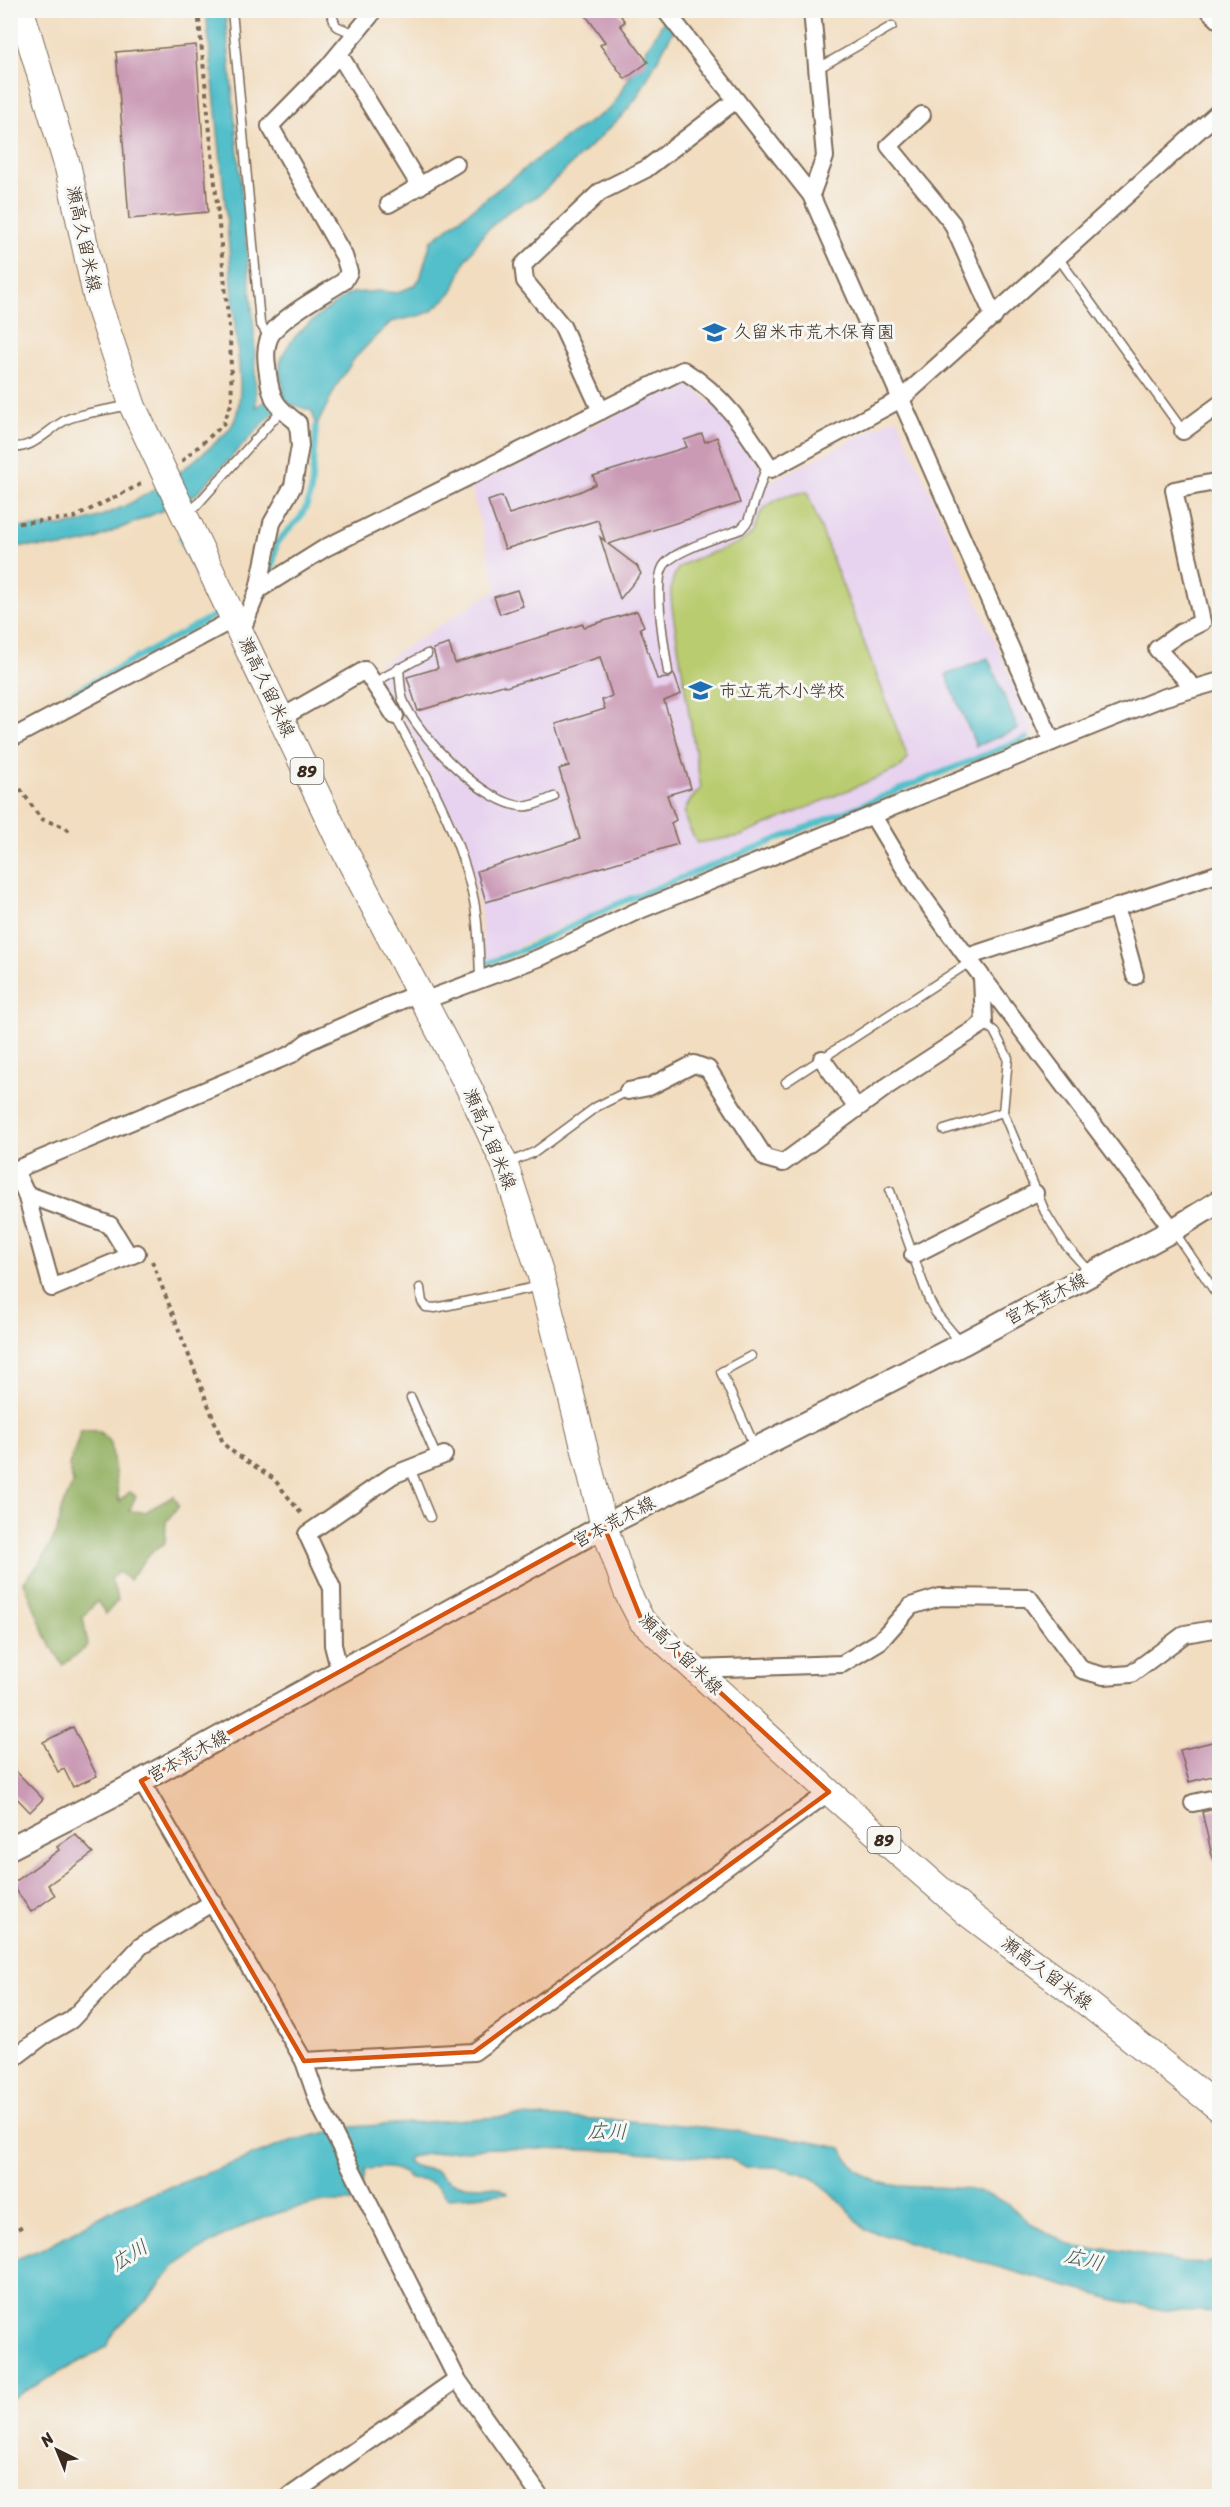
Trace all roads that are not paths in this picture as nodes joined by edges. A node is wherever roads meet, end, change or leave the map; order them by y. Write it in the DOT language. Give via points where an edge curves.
graph roads {
  1 [pos="232,10"];
  2 [pos="330,10"];
  3 [pos="665,10"];
  4 [pos="812,10"];
  5 [pos="1214,10"];
  6 [pos="22,11"];
  7 [pos="369,13"];
  8 [pos="1220,17"];
  9 [pos="892,26"];
  10 [pos="355,34"];
  11 [pos="339,54"];
  12 [pos="817,69"];
  13 [pos="736,100"];
  14 [pos="1220,111"];
  15 [pos="922,115"];
  16 [pos="456,164"];
  17 [pos="420,186"];
  18 [pos="811,195"];
  19 [pos="389,204"];
  20 [pos="1057,256"];
  21 [pos="994,316"];
  22 [pos="270,339"];
  23 [pos="901,399"];
  24 [pos="132,404"];
  25 [pos="1220,404"];
  26 [pos="281,411"];
  27 [pos="601,411"];
  28 [pos="1183,431"];
  29 [pos="10,447"];
  30 [pos="768,464"];
  31 [pos="1220,481"];
  32 [pos="196,506"];
  33 [pos="258,590"];
  34 [pos="238,626"];
  35 [pos="427,654"];
  36 [pos="399,668"];
  37 [pos="668,672"];
  38 [pos="1220,681"];
  39 [pos="373,683"];
  40 [pos="1194,688"];
  41 [pos="394,716"];
  42 [pos="281,718"];
  43 [pos="10,740"];
  44 [pos="1052,742"];
  45 [pos="554,797"];
  46 [pos="873,816"];
  47 [pos="1220,873"];
  48 [pos="1116,907"];
  49 [pos="968,960"];
  50 [pos="1135,976"];
  51 [pos="982,977"];
  52 [pos="480,979"];
  53 [pos="420,997"];
  54 [pos="984,1023"];
  55 [pos="822,1059"];
  56 [pos="786,1082"];
  57 [pos="628,1091"];
  58 [pos="857,1108"];
  59 [pos="1003,1112"];
  60 [pos="944,1130"];
  61 [pos="505,1164"];
  62 [pos="13,1171"];
  63 [pos="890,1191"];
  64 [pos="1035,1193"];
  65 [pos="26,1194"];
  66 [pos="1220,1201"];
  67 [pos="1173,1230"];
  68 [pos="913,1255"];
  69 [pos="1092,1274"];
  70 [pos="543,1286"];
  71 [pos="420,1288"];
  72 [pos="1220,1299"];
  73 [pos="962,1344"];
  74 [pos="751,1356"];
  75 [pos="411,1398"];
  76 [pos="756,1449"];
  77 [pos="441,1457"];
  78 [pos="410,1468"];
  79 [pos="430,1516"];
  80 [pos="604,1526"];
  81 [pos="1220,1628"];
  82 [pos="694,1669"];
  83 [pos="340,1672"];
  84 [pos="141,1781"];
  85 [pos="829,1792"];
  86 [pos="1220,1797"];
  87 [pos="1193,1803"];
  88 [pos="10,1848"];
  89 [pos="213,1902"];
  90 [pos="10,2061"];
  91 [pos="304,2061"];
  92 [pos="1220,2109"];
  93 [pos="457,2379"];
  94 [pos="290,2496"];
  95 [pos="540,2496"];
  1 -- 22 [label="lane" via="260,323"];
  2 -- 10 [label="lane" via="336,26"];
  3 -- 13 [label="street"];
  4 -- 12 [label="street"];
  5 -- 8 [label="main road"];
  6 -- 24 [label="main road, 瀬高久留米線 / 89" via="68,168 97,300"];
  7 -- 10 [label="street"];
  9 -- 12 [label="lane"];
  10 -- 11 [label="street"];
  11 -- 17 [label="street"];
  11 -- 22 [label="street" via="270,126 344,256 349,272 344,280 286,320"];
  12 -- 18 [label="street" via="825,157"];
  13 -- 18 [label="street"];
  13 -- 27 [label="street" via="646,169 600,192 523,266 525,281 562,326"];
  14 -- 20 [label="street"];
  15 -- 21 [label="street" via="889,146 952,223"];
  16 -- 17 [label="street"];
  17 -- 19 [label="street"];
  18 -- 23 [label="street"];
  20 -- 21 [label="street"];
  20 -- 28 [label="lane"];
  21 -- 23 [label="street"];
  22 -- 26 [label="street" via="265,356 270,396"];
  23 -- 30 [label="street" via="771,469"];
  23 -- 44 [label="street"];
  24 -- 29 [label="lane" via="66,419 41,438 20,448"];
  24 -- 34 [label="main road, 瀬高久留米線 / 89" via="171,469"];
  25 -- 28 [label="street"];
  26 -- 32 [label="lane"];
  26 -- 33 [label="street" via="298,423 300,446 293,486 272,523"];
  27 -- 30 [label="street" via="683,370 700,380 736,415"];
  27 -- 33 [label="street" via="325,548"];
  30 -- 37 [label="lane" via="748,521 741,529 674,556 663,567 658,586"];
  31 -- 40 [label="street" via="1174,490 1202,622 1157,649"];
  33 -- 34 [label="street"];
  34 -- 42 [label="main road, 瀬高久留米線 / 89"];
  34 -- 43 [label="street"];
  35 -- 36 [label="lane"];
  36 -- 39 [label="lane"];
  36 -- 45 [label="lane" via="403,700 425,735 466,778 498,800 527,806"];
  38 -- 40 [label="street"];
  39 -- 41 [label="street"];
  39 -- 42 [label="street" via="365,670"];
  40 -- 44 [label="street"];
  41 -- 52 [label="lane" via="424,770 466,868 476,915"];
  42 -- 53 [label="main road, 瀬高久留米線 / 89"];
  44 -- 46 [label="street"];
  46 -- 49 [label="street" via="915,886"];
  46 -- 52 [label="street" via="635,912 541,957"];
  47 -- 48 [label="street"];
  48 -- 49 [label="street"];
  48 -- 50 [label="street"];
  49 -- 51 [label="street"];
  49 -- 55 [label="lane"];
  51 -- 54 [label="street"];
  51 -- 67 [label="street"];
  52 -- 53 [label="street"];
  53 -- 61 [label="main road, 瀬高久留米線 / 89"];
  53 -- 62 [label="street" via="307,1042 292,1054"];
  54 -- 58 [label="street"];
  54 -- 59 [label="lane" via="994,1031 1008,1058"];
  55 -- 56 [label="lane"];
  55 -- 58 [label="street"];
  57 -- 58 [label="street" via="649,1087 694,1064 708,1070 765,1158 783,1163"];
  57 -- 61 [label="lane" via="596,1107 535,1152"];
  59 -- 60 [label="lane"];
  59 -- 64 [label="lane"];
  61 -- 70 [label="main road, 瀬高久留米線 / 89"];
  62 -- 65 [label="street"];
  63 -- 68 [label="lane"];
  64 -- 68 [label="street"];
  64 -- 69 [label="lane" via="1064,1243"];
  65 -- 65 [label="street" via="52,1288 133,1254 110,1225"];
  66 -- 67 [label="main road, 宮本荒木線"];
  67 -- 69 [label="main road, 宮本荒木線"];
  67 -- 72 [label="lane"];
  68 -- 73 [label="lane" via="928,1300"];
  69 -- 73 [label="main road, 宮本荒木線"];
  70 -- 71 [label="lane" via="435,1308 422,1302"];
  70 -- 80 [label="main road, 瀬高久留米線 / 89"];
  73 -- 76 [label="main road, 宮本荒木線"];
  74 -- 76 [label="lane" via="721,1372"];
  75 -- 77 [label="lane"];
  76 -- 80 [label="main road, 宮本荒木線"];
  77 -- 78 [label="street"];
  78 -- 79 [label="lane"];
  78 -- 83 [label="street" via="393,1475 307,1534 332,1588 333,1645"];
  80 -- 82 [label="main road, 瀬高久留米線 / 89" via="642,1622"];
  80 -- 83 [label="main road, 宮本荒木線"];
  81 -- 82 [label="street" via="1185,1634 1131,1674 1104,1676 1082,1670 1029,1598 940,1597 911,1606 880,1641 842,1664"];
  82 -- 85 [label="main road, 瀬高久留米線 / 89"];
  83 -- 84 [label="main road, 宮本荒木線"];
  84 -- 88 [label="main road, 宮本荒木線"];
  84 -- 89 [label="street"];
  85 -- 91 [label="street" via="474,2052"];
  85 -- 92 [label="main road, 瀬高久留米線 / 89" via="966,1912"];
  86 -- 87 [label="street"];
  89 -- 90 [label="street" via="141,1946 70,2020"];
  89 -- 91 [label="street"];
  91 -- 93 [label="street" via="319,2104"];
  93 -- 94 [label="street"];
  93 -- 95 [label="street"];
}
